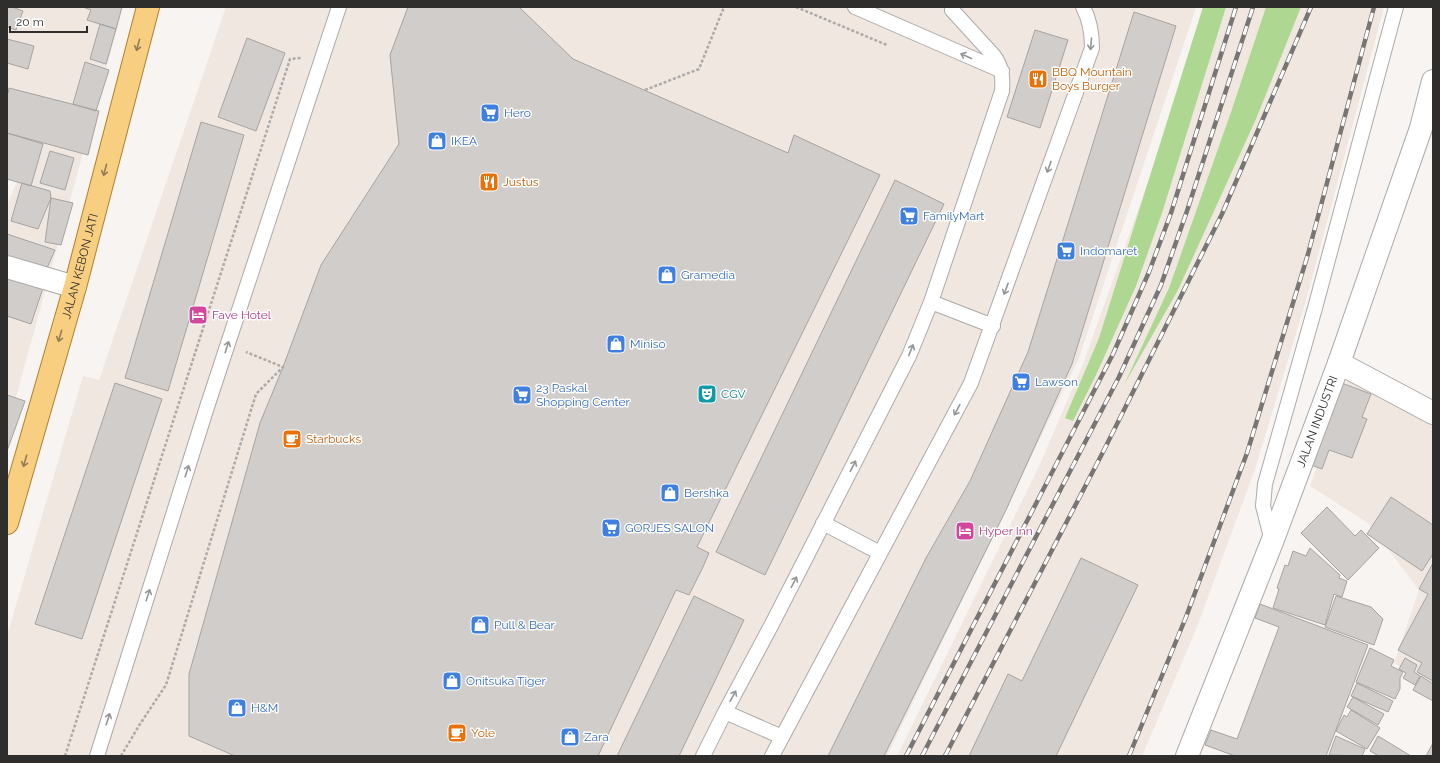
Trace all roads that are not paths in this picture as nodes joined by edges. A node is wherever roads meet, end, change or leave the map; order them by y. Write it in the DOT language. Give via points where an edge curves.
graph roads {
  1 [pos="148,7"];
  2 [pos="339,7"];
  3 [pos="953,7"];
  4 [pos="1083,7"];
  5 [pos="1396,7"];
  6 [pos="862,8"];
  7 [pos="1002,71"];
  8 [pos="1433,81"];
  9 [pos="1427,130"];
  10 [pos="7,267"];
  11 [pos="75,287"];
  12 [pos="931,302"];
  13 [pos="993,326"];
  14 [pos="1339,363"];
  15 [pos="1433,413"];
  16 [pos="7,524"];
  17 [pos="824,524"];
  18 [pos="1272,542"];
  19 [pos="880,553"];
  20 [pos="725,712"];
  21 [pos="782,738"];
  22 [pos="96,756"];
  23 [pos="703,756"];
  24 [pos="772,756"];
  25 [pos="1187,756"];
  1 -- 11 [label="main road, JALAN KEBON JATI, one-way"];
  22 -- 2 [label="lane, one-way" via="227,344"];
  3 -- 7 [label="lane" via="955,14 994,56"];
  4 -- 13 [label="lane, one-way" via="1090,24 1092,48"];
  5 -- 18 [label="lane" via="1265,484 1263,506"];
  7 -- 6 [label="lane, one-way"];
  7 -- 12 [label="lane" via="1002,91"];
  8 -- 9 [label="street, JALAN INDUSTRI"];
  9 -- 14 [label="street, JALAN INDUSTRI"];
  10 -- 11 [label="street"];
  11 -- 16 [label="main road, JALAN KEBON JATI, one-way"];
  12 -- 13 [label="lane"];
  17 -- 12 [label="lane, one-way" via="909,356"];
  13 -- 19 [label="lane, one-way" via="972,383"];
  14 -- 15 [label="street"];
  14 -- 18 [label="street, JALAN INDUSTRI"];
  17 -- 19 [label="lane"];
  20 -- 17 [label="lane, one-way"];
  18 -- 25 [label="street, JALAN INDUSTRI"];
  19 -- 21 [label="lane"];
  20 -- 21 [label="lane"];
  20 -- 23 [label="lane"];
  21 -- 24 [label="lane"];
}
